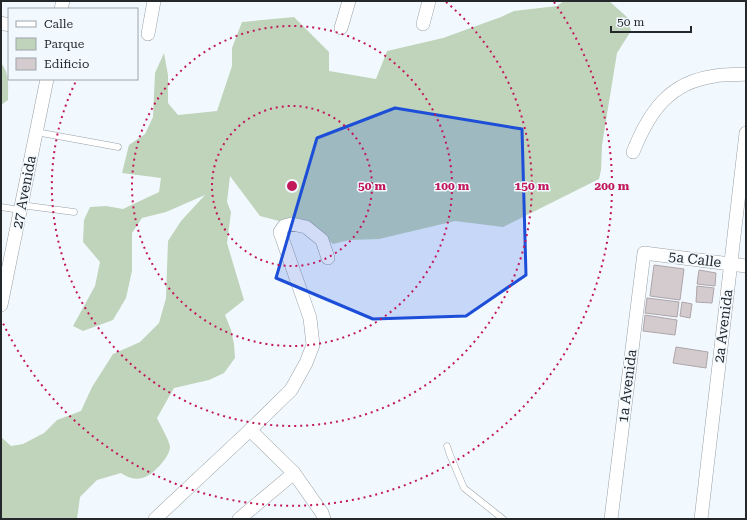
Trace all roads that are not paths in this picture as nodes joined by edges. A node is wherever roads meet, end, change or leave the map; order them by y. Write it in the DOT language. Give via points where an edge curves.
graph roads {
  1 [pos="154,1"];
  2 [pos="349,1"];
  3 [pos="429,1"];
  4 [pos="423,24"];
  5 [pos="341,28"];
  6 [pos="148,34"];
  7 [pos="746,74"];
  8 [pos="47,80"];
  9 [pos="36,132"];
  10 [pos="746,133"];
  11 [pos="118,147"];
  12 [pos="633,152"];
  13 [pos="1,207"];
  14 [pos="21,208"];
  15 [pos="74,212"];
  16 [pos="644,253"];
  17 [pos="328,258"];
  18 [pos="731,264"];
  19 [pos="746,266"];
  20 [pos="1,305"];
  21 [pos="250,430"];
  22 [pos="447,446"];
  23 [pos="294,473"];
  24 [pos="155,519"];
  25 [pos="239,519"];
  26 [pos="324,519"];
  27 [pos="503,519"];
  28 [pos="611,519"];
  29 [pos="701,519"];
  1 -- 6 [label="street"];
  2 -- 5 [label="street"];
  3 -- 4 [label="street"];
  7 -- 12 [label="street" via="694,80 677,90 659,105 648,119"];
  8 -- 9 [label="street, 27 Avenida"];
  9 -- 11 [label="lane"];
  9 -- 14 [label="street, 27 Avenida"];
  10 -- 18 [label="street, 2a Avenida"];
  13 -- 14 [label="lane"];
  14 -- 15 [label="lane"];
  14 -- 20 [label="street, 27 Avenida"];
  16 -- 18 [label="street, 5a Calle"];
  16 -- 28 [label="street, 1a Avenida"];
  17 -- 21 [label="street" via="322,240 306,227 292,224 284,226 280,232 310,318 313,345 291,390"];
  18 -- 19 [label="street, 5a Calle"];
  18 -- 29 [label="street, 2a Avenida"];
  21 -- 23 [label="street"];
  21 -- 24 [label="street"];
  22 -- 27 [label="lane" via="464,488"];
  23 -- 25 [label="street"];
  23 -- 26 [label="street"];
}
